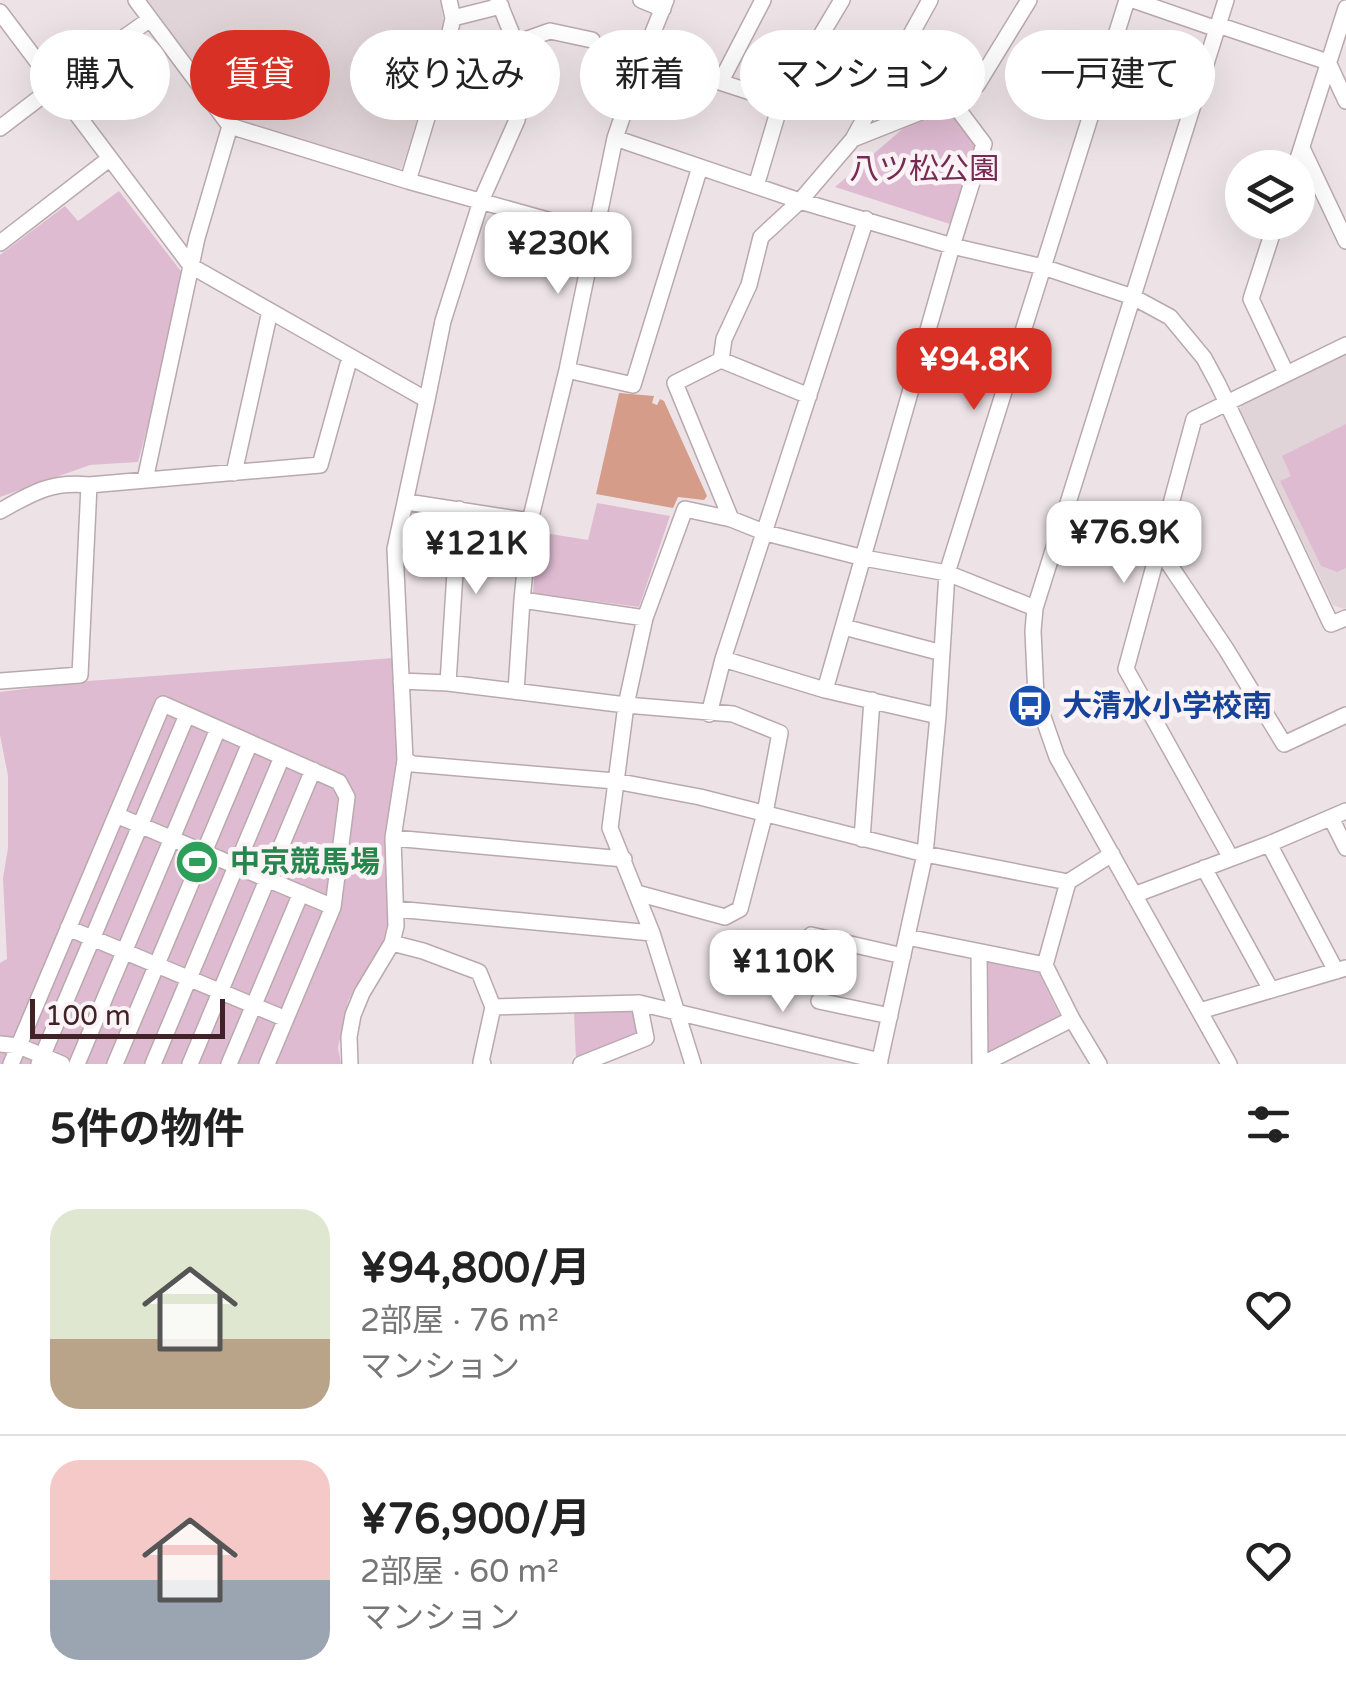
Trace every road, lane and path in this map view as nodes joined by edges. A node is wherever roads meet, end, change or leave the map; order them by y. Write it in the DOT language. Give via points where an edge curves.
graph roads {
  1 [pos="136,0"];
  2 [pos="449,0"];
  3 [pos="641,0"];
  4 [pos="763,0"];
  5 [pos="842,0"];
  6 [pos="930,0"];
  7 [pos="1029,0"];
  8 [pos="1130,0"];
  9 [pos="1226,0"];
  10 [pos="500,3"];
  11 [pos="664,4"];
  12 [pos="1346,8"];
  13 [pos="0,12"];
  14 [pos="454,18"];
  15 [pos="150,20"];
  16 [pos="1217,27"];
  17 [pos="136,30"];
  18 [pos="511,30"];
  19 [pos="654,30"];
  20 [pos="824,30"];
  21 [pos="30,52"];
  22 [pos="1328,62"];
  23 [pos="985,72"];
  24 [pos="722,81"];
  25 [pos="740,87"];
  26 [pos="1346,101"];
  27 [pos="30,105"];
  28 [pos="80,120"];
  29 [pos="517,120"];
  30 [pos="621,120"];
  31 [pos="776,120"];
  32 [pos="901,120"];
  33 [pos="966,120"];
  34 [pos="230,126"];
  35 [pos="0,128"];
  36 [pos="615,138"];
  37 [pos="853,139"];
  38 [pos="1302,148"];
  39 [pos="109,159"];
  40 [pos="700,167"];
  41 [pos="408,180"];
  42 [pos="756,186"];
  43 [pos="800,200"];
  44 [pos="480,201"];
  45 [pos="866,219"];
  46 [pos="594,233"];
  47 [pos="1270,240"];
  48 [pos="1346,240"];
  49 [pos="0,243"];
  50 [pos="952,246"];
  51 [pos="191,266"];
  52 [pos="1043,267"];
  53 [pos="1133,296"];
  54 [pos="270,311"];
  55 [pos="1346,345"];
  56 [pos="350,356"];
  57 [pos="721,360"];
  58 [pos="566,370"];
  59 [pos="1286,373"];
  60 [pos="810,396"];
  61 [pos="427,400"];
  62 [pos="1227,404"];
  63 [pos="234,473"];
  64 [pos="145,480"];
  65 [pos="89,485"];
  66 [pos="407,502"];
  67 [pos="459,509"];
  68 [pos="0,511"];
  69 [pos="731,519"];
  70 [pos="530,522"];
  71 [pos="766,533"];
  72 [pos="1158,549"];
  73 [pos="864,558"];
  74 [pos="947,573"];
  75 [pos="522,600"];
  76 [pos="1035,608"];
  77 [pos="645,618"];
  78 [pos="1346,618"];
  79 [pos="844,627"];
  80 [pos="942,653"];
  81 [pos="724,659"];
  82 [pos="0,680"];
  83 [pos="401,681"];
  84 [pos="448,682"];
  85 [pos="826,690"];
  86 [pos="516,691"];
  87 [pos="872,700"];
  88 [pos="626,705"];
  89 [pos="709,714"];
  90 [pos="187,715"];
  91 [pos="1346,715"];
  92 [pos="938,716"];
  93 [pos="218,728"];
  94 [pos="250,742"];
  95 [pos="282,757"];
  96 [pos="406,760"];
  97 [pos="313,770"];
  98 [pos="615,781"];
  99 [pos="766,813"];
  100 [pos="1339,814"];
  101 [pos="116,815"];
  102 [pos="140,825"];
  103 [pos="393,838"];
  104 [pos="172,839"];
  105 [pos="862,839"];
  106 [pos="1269,844"];
  107 [pos="1346,848"];
  108 [pos="204,852"];
  109 [pos="925,854"];
  110 [pos="1112,854"];
  111 [pos="1231,858"];
  112 [pos="624,859"];
  113 [pos="236,866"];
  114 [pos="1204,868"];
  115 [pos="268,879"];
  116 [pos="1068,882"];
  117 [pos="637,893"];
  118 [pos="300,894"];
  119 [pos="1134,895"];
  120 [pos="332,907"];
  121 [pos="396,909"];
  122 [pos="68,928"];
  123 [pos="652,933"];
  124 [pos="811,935"];
  125 [pos="907,937"];
  126 [pos="92,938"];
  127 [pos="392,943"];
  128 [pos="124,951"];
  129 [pos="980,952"];
  130 [pos="903,956"];
  131 [pos="156,965"];
  132 [pos="1045,965"];
  133 [pos="1341,969"];
  134 [pos="189,978"];
  135 [pos="1271,990"];
  136 [pos="220,992"];
  137 [pos="819,1001"];
  138 [pos="639,1003"];
  139 [pos="254,1006"];
  140 [pos="494,1007"];
  141 [pos="1200,1011"];
  142 [pos="675,1012"];
  143 [pos="890,1016"];
  144 [pos="286,1019"];
  145 [pos="1072,1019"];
  146 [pos="0,1044"];
  147 [pos="19,1046"];
  148 [pos="40,1060"];
  149 [pos="879,1063"];
  150 [pos="11,1064"];
  151 [pos="62,1064"];
  152 [pos="77,1064"];
  153 [pos="115,1064"];
  154 [pos="153,1064"];
  155 [pos="190,1064"];
  156 [pos="229,1064"];
  157 [pos="267,1064"];
  158 [pos="350,1064"];
  159 [pos="482,1064"];
  160 [pos="581,1064"];
  161 [pos="695,1064"];
  162 [pos="982,1064"];
  163 [pos="1099,1064"];
  164 [pos="1229,1064"];
  1 -- 15 [label="street"];
  2 -- 14 [label="street"];
  3 -- 11 [label="street"];
  4 -- 24 [label="street"];
  5 -- 20 [label="street"];
  6 -- 37 [label="street"];
  7 -- 23 [label="street"];
  8 -- 16 [label="street"];
  8 -- 52 [label="street"];
  9 -- 16 [label="street"];
  10 -- 14 [label="street"];
  10 -- 18 [label="street"];
  11 -- 19 [label="street"];
  12 -- 22 [label="street"];
  13 -- 21 [label="street"];
  14 -- 41 [label="street"];
  15 -- 17 [label="street"];
  15 -- 34 [label="street"];
  16 -- 22 [label="street"];
  16 -- 53 [label="street"];
  22 -- 26 [label="street"];
  22 -- 38 [label="street"];
  24 -- 25 [label="street"];
  27 -- 35 [label="street"];
  28 -- 39 [label="street"];
  29 -- 44 [label="street"];
  30 -- 36 [label="street"];
  31 -- 42 [label="street"];
  32 -- 37 [label="street"];
  33 -- 50 [label="street" via="984,144"];
  34 -- 41 [label="street"];
  34 -- 51 [label="street"];
  36 -- 40 [label="street"];
  36 -- 46 [label="street"];
  37 -- 43 [label="street"];
  38 -- 48 [label="street"];
  39 -- 49 [label="street"];
  39 -- 51 [label="street"];
  40 -- 42 [label="street"];
  40 -- 58 [label="street" via="633,386"];
  41 -- 44 [label="street"];
  42 -- 43 [label="street"];
  43 -- 45 [label="street"];
  43 -- 57 [label="street" via="761,237"];
  44 -- 46 [label="street"];
  44 -- 61 [label="street" via="443,320"];
  45 -- 50 [label="street"];
  45 -- 60 [label="street"];
  46 -- 58 [label="street"];
  47 -- 59 [label="street" via="1250,299"];
  50 -- 52 [label="street"];
  50 -- 73 [label="street"];
  51 -- 54 [label="street"];
  51 -- 64 [label="street"];
  52 -- 53 [label="street"];
  52 -- 74 [label="street"];
  53 -- 62 [label="street" via="1190,338"];
  53 -- 76 [label="street"];
  54 -- 56 [label="street"];
  54 -- 63 [label="street"];
  55 -- 59 [label="street"];
  56 -- 61 [label="street"];
  56 -- 63 [label="street" via="320,465"];
  57 -- 60 [label="street"];
  57 -- 69 [label="street" via="675,383"];
  58 -- 70 [label="street"];
  59 -- 62 [label="street"];
  60 -- 71 [label="street"];
  61 -- 66 [label="street"];
  62 -- 72 [label="street" via="1194,420"];
  62 -- 78 [label="street" via="1331,624"];
  63 -- 64 [label="street"];
  64 -- 65 [label="street"];
  65 -- 68 [label="street" via="42,488"];
  65 -- 82 [label="street" via="80,675"];
  66 -- 67 [label="street"];
  66 -- 83 [label="street" via="395,549"];
  67 -- 70 [label="street"];
  67 -- 84 [label="street"];
  69 -- 71 [label="street"];
  69 -- 77 [label="street" via="685,509"];
  70 -- 75 [label="street"];
  71 -- 73 [label="street"];
  71 -- 81 [label="street"];
  72 -- 91 [label="street" via="1284,744"];
  72 -- 111 [label="street" via="1126,669"];
  73 -- 74 [label="street"];
  73 -- 79 [label="street"];
  74 -- 76 [label="street"];
  74 -- 80 [label="street"];
  75 -- 77 [label="street"];
  75 -- 86 [label="street"];
  76 -- 110 [label="street" via="1036,697 1045,727"];
  77 -- 88 [label="street"];
  79 -- 80 [label="street"];
  79 -- 85 [label="street"];
  80 -- 92 [label="street"];
  81 -- 85 [label="street"];
  81 -- 89 [label="street"];
  83 -- 84 [label="street"];
  83 -- 96 [label="street"];
  84 -- 86 [label="street"];
  85 -- 87 [label="street"];
  86 -- 88 [label="street"];
  87 -- 92 [label="street"];
  87 -- 105 [label="street"];
  88 -- 89 [label="street"];
  88 -- 98 [label="street"];
  89 -- 99 [label="street" via="733,714 780,733"];
  90 -- 93 [label="street"];
  90 -- 101 [label="street" via="162,704"];
  90 -- 102 [label="street"];
  92 -- 109 [label="street"];
  93 -- 94 [label="street"];
  93 -- 104 [label="street"];
  94 -- 95 [label="street"];
  94 -- 108 [label="street"];
  95 -- 97 [label="street"];
  95 -- 113 [label="street"];
  96 -- 98 [label="street"];
  96 -- 103 [label="street"];
  97 -- 115 [label="street"];
  97 -- 120 [label="street" via="339,782 347,797"];
  98 -- 99 [label="street"];
  98 -- 112 [label="street" via="610,828"];
  99 -- 105 [label="street"];
  99 -- 117 [label="street" via="740,909 732,915"];
  100 -- 106 [label="street"];
  100 -- 107 [label="street"];
  101 -- 102 [label="street"];
  101 -- 122 [label="street"];
  102 -- 104 [label="street"];
  102 -- 126 [label="street"];
  103 -- 112 [label="street"];
  103 -- 121 [label="street"];
  104 -- 108 [label="street"];
  104 -- 128 [label="street"];
  105 -- 109 [label="street"];
  106 -- 111 [label="street"];
  106 -- 133 [label="street"];
  108 -- 113 [label="street"];
  108 -- 131 [label="street"];
  109 -- 116 [label="street"];
  109 -- 125 [label="street"];
  110 -- 116 [label="street"];
  110 -- 119 [label="street"];
  111 -- 114 [label="street"];
  112 -- 117 [label="street"];
  113 -- 115 [label="street"];
  113 -- 134 [label="street"];
  114 -- 119 [label="street"];
  114 -- 135 [label="street"];
  115 -- 118 [label="street"];
  115 -- 136 [label="street"];
  116 -- 132 [label="street"];
  117 -- 123 [label="street"];
  118 -- 120 [label="street"];
  118 -- 139 [label="street"];
  119 -- 141 [label="street"];
  120 -- 144 [label="street"];
  121 -- 123 [label="street"];
  121 -- 127 [label="street"];
  122 -- 126 [label="street"];
  122 -- 147 [label="street"];
  123 -- 142 [label="street"];
  124 -- 130 [label="street"];
  125 -- 129 [label="street"];
  125 -- 130 [label="street"];
  126 -- 128 [label="street"];
  126 -- 148 [label="street"];
  127 -- 140 [label="street" via="479,972"];
  127 -- 158 [label="street" via="353,1014"];
  128 -- 131 [label="street"];
  128 -- 152 [label="street"];
  129 -- 132 [label="street"];
  129 -- 162 [label="street"];
  130 -- 143 [label="street"];
  131 -- 134 [label="street"];
  131 -- 153 [label="street"];
  132 -- 145 [label="street"];
  133 -- 135 [label="street"];
  134 -- 136 [label="street"];
  134 -- 154 [label="street"];
  135 -- 141 [label="street"];
  136 -- 139 [label="street"];
  136 -- 155 [label="street"];
  137 -- 143 [label="street"];
  138 -- 140 [label="street"];
  138 -- 142 [label="street"];
  138 -- 160 [label="street" via="646,1038"];
  139 -- 144 [label="street"];
  139 -- 156 [label="street"];
  140 -- 159 [label="street"];
  141 -- 164 [label="street"];
  142 -- 149 [label="street"];
  142 -- 161 [label="street"];
  143 -- 149 [label="street"];
  144 -- 157 [label="street"];
  145 -- 162 [label="street"];
  145 -- 163 [label="street"];
  146 -- 147 [label="street"];
  147 -- 148 [label="street"];
  147 -- 150 [label="street"];
  148 -- 151 [label="street"];
}
